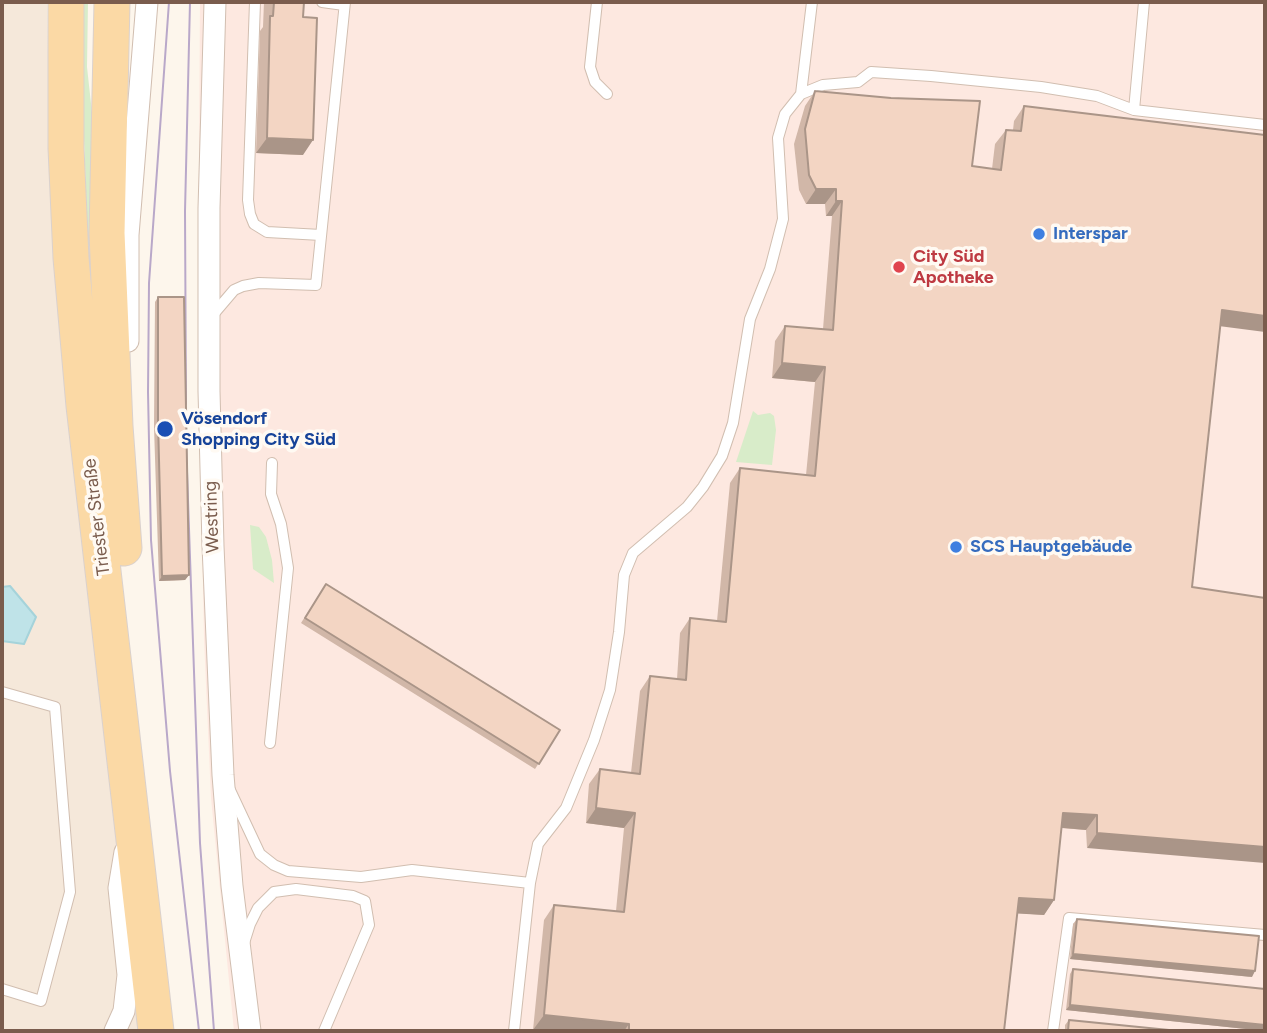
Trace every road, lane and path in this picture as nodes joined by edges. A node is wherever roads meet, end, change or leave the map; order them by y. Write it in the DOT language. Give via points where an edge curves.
graph roads {
  1 [pos="66,2"];
  2 [pos="112,2"];
  3 [pos="147,2"];
  4 [pos="215,2"];
  5 [pos="255,2"];
  6 [pos="321,2"];
  7 [pos="597,2"];
  8 [pos="811,2"];
  9 [pos="1144,2"];
  10 [pos="345,3"];
  11 [pos="607,94"];
  12 [pos="801,94"];
  13 [pos="1133,110"];
  14 [pos="1265,125"];
  15 [pos="321,235"];
  16 [pos="209,319"];
  17 [pos="115,426"];
  18 [pos="272,463"];
  19 [pos="2,692"];
  20 [pos="270,743"];
  21 [pos="223,775"];
  22 [pos="131,815"];
  23 [pos="530,883"];
  24 [pos="1265,935"];
  25 [pos="240,956"];
  26 [pos="2,989"];
  27 [pos="115,1031"];
  28 [pos="156,1031"];
  29 [pos="178,1031"];
  30 [pos="250,1031"];
  31 [pos="324,1031"];
  32 [pos="514,1031"];
  33 [pos="1053,1031"];
  1 -- 22 [label="main road, Triester Straße" via="66,148 74,285"];
  2 -- 17 [label="main road, Triester Straße" via="107,233"];
  3 -- 17 [label="street" via="128,235 128,361"];
  4 -- 16 [label="street, Westring"];
  5 -- 15 [label="lane" via="250,214 254,224 267,232"];
  6 -- 10 [label="lane"];
  7 -- 11 [label="lane" via="590,67 595,82"];
  8 -- 12 [label="lane"];
  9 -- 13 [label="lane"];
  10 -- 15 [label="lane"];
  12 -- 13 [label="lane" via="823,85 858,82 871,72 1041,87 1097,96"];
  12 -- 23 [label="lane" via="785,114 778,138 783,219 751,319 738,405 722,456 687,507 633,553 625,575 610,690 566,808 538,844"];
  13 -- 14 [label="lane"];
  15 -- 16 [label="lane" via="316,285 243,286"];
  16 -- 21 [label="street, Westring"];
  17 -- 29 [label="main road, Triester Straße" via="139,699"];
  18 -- 20 [label="lane" via="271,494 288,568"];
  19 -- 26 [label="lane" via="55,708 69,892 41,1001"];
  21 -- 23 [label="lane" via="260,855 288,871 361,877 412,870"];
  21 -- 25 [label="street, Westring"];
  22 -- 27 [label="street" via="119,888 128,975 124,1011"];
  22 -- 28 [label="main road, Triester Straße"];
  23 -- 32 [label="lane"];
  24 -- 33 [label="lane" via="1069,918"];
  25 -- 30 [label="street, Westring"];
  25 -- 31 [label="lane" via="258,908 274,892 296,889 365,901 369,925"];
}
